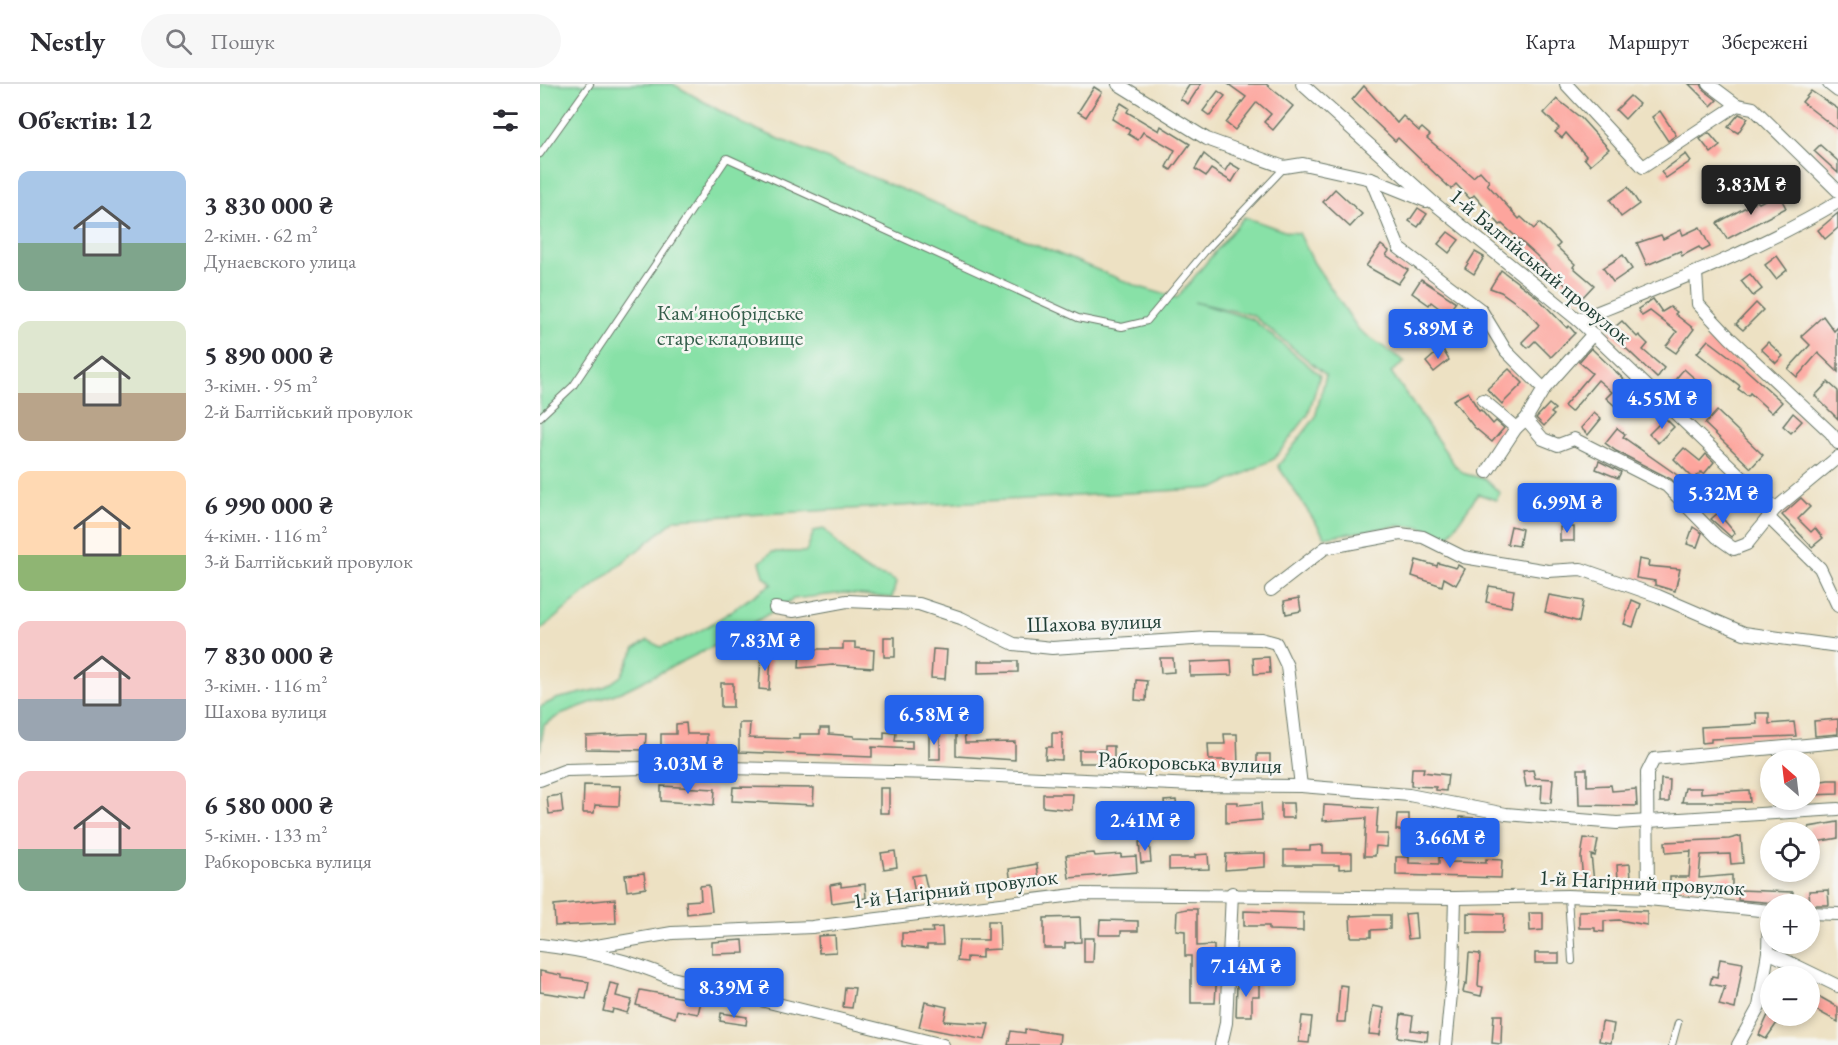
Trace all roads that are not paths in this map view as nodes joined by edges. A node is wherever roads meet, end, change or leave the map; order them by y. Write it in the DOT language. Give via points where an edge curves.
graph roads {
  1 [pos="590,84"];
  2 [pos="1118,84"];
  3 [pos="1302,84"];
  4 [pos="1566,84"];
  5 [pos="1709,84"];
  6 [pos="1829,84"];
  7 [pos="1838,91"];
  8 [pos="1737,105"];
  9 [pos="540,154"];
  10 [pos="1284,167"];
  11 [pos="1371,179"];
  12 [pos="1838,191"];
  13 [pos="1838,202"];
  14 [pos="1435,204"];
  15 [pos="1696,273"];
  16 [pos="1578,320"];
  17 [pos="1593,334"];
  18 [pos="1544,388"];
  19 [pos="1483,400"];
  20 [pos="540,417"];
  21 [pos="1526,419"];
  22 [pos="1516,428"];
  23 [pos="1838,442"];
  24 [pos="1838,457"];
  25 [pos="1487,472"];
  26 [pos="1772,513"];
  27 [pos="1271,590"];
  28 [pos="1838,606"];
  29 [pos="776,608"];
  30 [pos="1838,646"];
  31 [pos="1838,742"];
  32 [pos="540,780"];
  33 [pos="1301,786"];
  34 [pos="1838,809"];
  35 [pos="1649,819"];
  36 [pos="1232,893"];
  37 [pos="1568,896"];
  38 [pos="1455,898"];
  39 [pos="1648,899"];
  40 [pos="1760,910"];
  41 [pos="1820,913"];
  42 [pos="1838,914"];
  43 [pos="540,945"];
  44 [pos="579,949"];
  45 [pos="1768,954"];
  46 [pos="1772,954"];
  47 [pos="1572,961"];
  48 [pos="1838,986"];
  49 [pos="1678,1023"];
  50 [pos="943,1045"];
  51 [pos="1221,1045"];
  52 [pos="1446,1045"];
  53 [pos="1672,1045"];
  54 [pos="1738,1045"];
  1 -- 9 [label="lane"];
  2 -- 10 [label="street" via="1208,139"];
  3 -- 14 [label="street, 1-й Балтійський провулок"];
  4 -- 8 [label="street" via="1643,167"];
  5 -- 8 [label="street"];
  6 -- 7 [label="street"];
  8 -- 12 [label="street" via="1754,108"];
  10 -- 11 [label="street" via="1303,164"];
  10 -- 20 [label="lane" via="1147,321 1122,327 1078,318 727,158 573,386"];
  11 -- 14 [label="street"];
  11 -- 18 [label="street" via="1399,248 1481,310 1506,351"];
  13 -- 15 [label="street"];
  14 -- 16 [label="street, 1-й Балтійський провулок"];
  15 -- 16 [label="street"];
  15 -- 23 [label="street" via="1698,304"];
  16 -- 17 [label="street, 1-й Балтійський провулок"];
  17 -- 18 [label="street"];
  17 -- 26 [label="street, 1-й Балтійський провулок"];
  18 -- 21 [label="street"];
  19 -- 22 [label="street"];
  21 -- 22 [label="street"];
  21 -- 26 [label="street" via="1543,439 1558,445 1574,439 1667,486 1734,549 1747,544"];
  22 -- 25 [label="street"];
  24 -- 26 [label="street"];
  26 -- 28 [label="street, 1-й Балтійський провулок" via="1820,568"];
  27 -- 30 [label="street" via="1325,548 1400,534 1423,537 1464,557 1548,571 1581,569 1658,596 1744,633"];
  29 -- 33 [label="street, Шахова вулиця" via="793,611 847,601 919,604 961,618 1014,645 1052,648 1209,638 1276,643 1287,666"];
  31 -- 35 [label="street" via="1654,759 1647,773"];
  32 -- 33 [label="street, Рабкоровська вулиця" via="566,770 685,767"];
  33 -- 35 [label="street, Рабкоровська вулиця" via="1409,795 1506,813 1617,823"];
  34 -- 35 [label="street, Рабкоровська вулиця"];
  35 -- 39 [label="street"];
  36 -- 38 [label="street, 1-й Нагірний провулок"];
  36 -- 44 [label="street, 1-й Нагірний провулок" via="1082,894 812,927 672,933"];
  36 -- 51 [label="street" via="1226,1023"];
  37 -- 38 [label="street, 1-й Нагірний провулок"];
  37 -- 39 [label="street, 1-й Нагірний провулок"];
  37 -- 47 [label="lane"];
  38 -- 52 [label="street"];
  39 -- 40 [label="street, 1-й Нагірний провулок"];
  41 -- 42 [label="street"];
  43 -- 44 [label="street"];
  44 -- 50 [label="street" via="668,977"];
  45 -- 54 [label="street" via="1759,1007"];
  46 -- 48 [label="street"];
  49 -- 53 [label="lane"];
}
